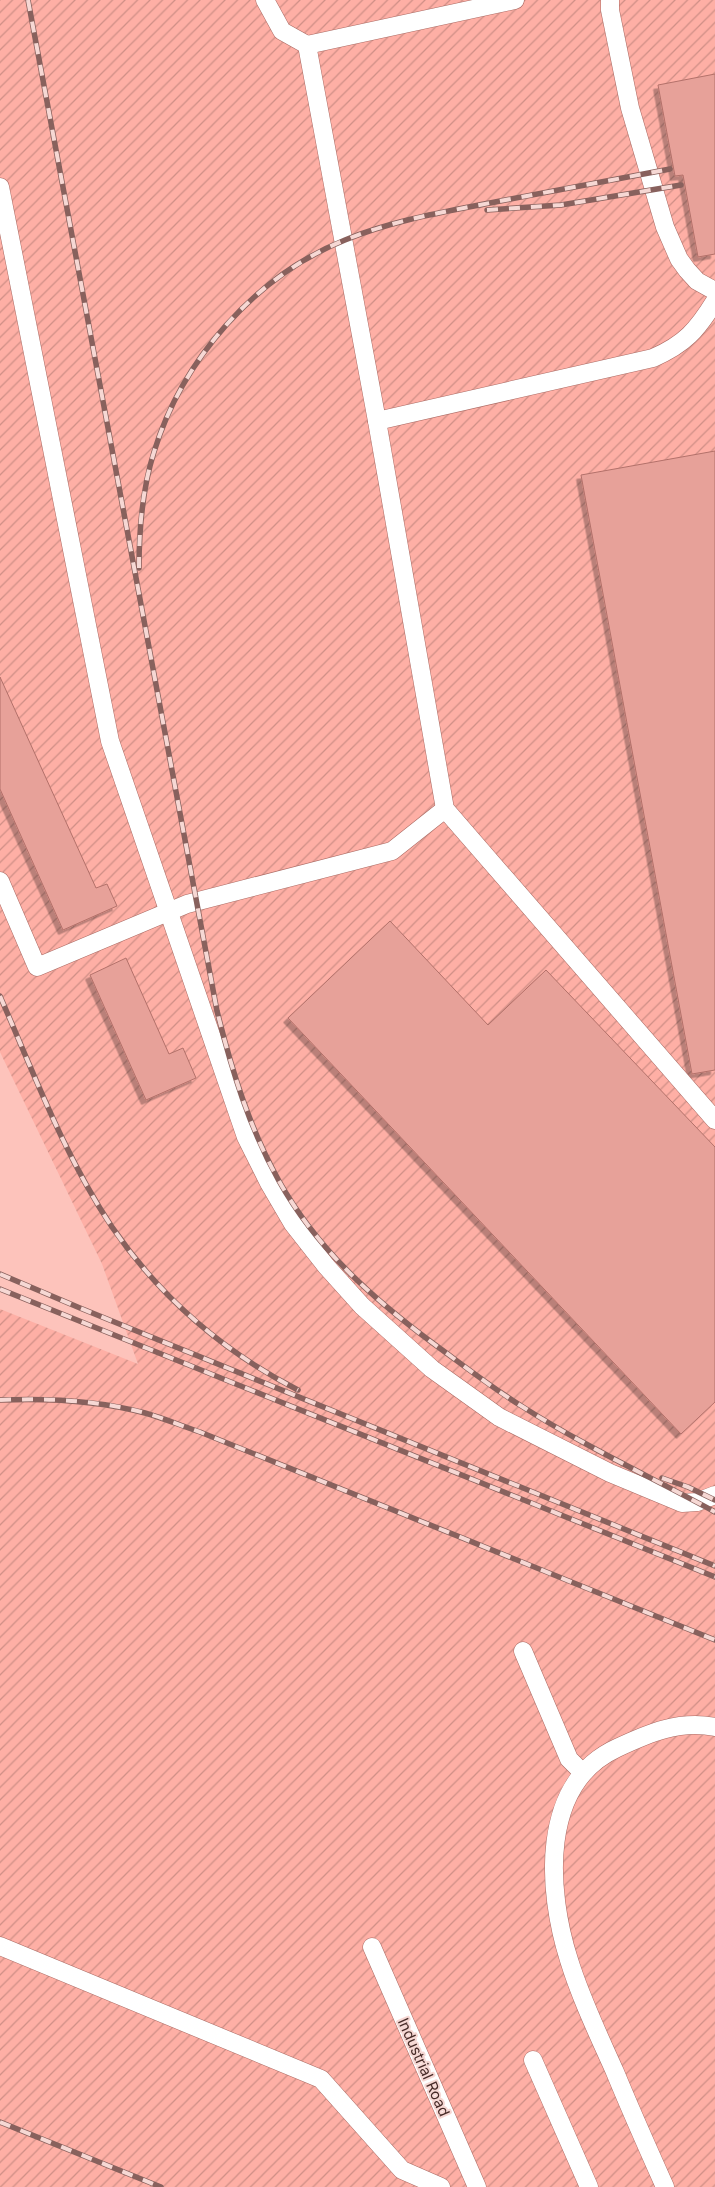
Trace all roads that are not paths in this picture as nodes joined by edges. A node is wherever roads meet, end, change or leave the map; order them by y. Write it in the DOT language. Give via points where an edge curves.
graph roads {
  1 [pos="265,0"];
  2 [pos="515,0"];
  3 [pos="610,0"];
  4 [pos="307,45"];
  5 [pos="0,188"];
  6 [pos="715,291"];
  7 [pos="715,301"];
  8 [pos="377,420"];
  9 [pos="445,809"];
  10 [pos="0,881"];
  11 [pos="170,910"];
  12 [pos="715,1120"];
  13 [pos="715,1495"];
  14 [pos="523,1651"];
  15 [pos="715,1727"];
  16 [pos="582,1772"];
  17 [pos="0,1946"];
  18 [pos="372,1947"];
  19 [pos="534,2060"];
  20 [pos="441,2187"];
  21 [pos="477,2187"];
  22 [pos="589,2187"];
  23 [pos="665,2187"];
  1 -- 4 [label="lane" via="282,31"];
  2 -- 4 [label="lane"];
  3 -- 6 [label="lane" via="630,108 664,227 687,270 697,281"];
  4 -- 8 [label="lane"];
  5 -- 11 [label="lane" via="110,741"];
  7 -- 8 [label="lane" via="692,334 653,358"];
  8 -- 9 [label="lane"];
  9 -- 11 [label="lane" via="392,851"];
  9 -- 12 [label="lane"];
  10 -- 11 [label="lane" via="37,967"];
  11 -- 13 [label="lane" via="246,1137 293,1224 362,1306 432,1369 499,1417 675,1502 697,1502"];
  14 -- 16 [label="lane" via="569,1759"];
  15 -- 16 [label="lane" via="679,1725 645,1735 603,1755"];
  16 -- 23 [label="lane" via="564,1803 557,1828 553,1873 559,1919 568,1960 586,2006"];
  17 -- 20 [label="lane" via="321,2079 402,2170"];
  18 -- 21 [label="lane, Industrial Road"];
  19 -- 22 [label="lane"];
}
